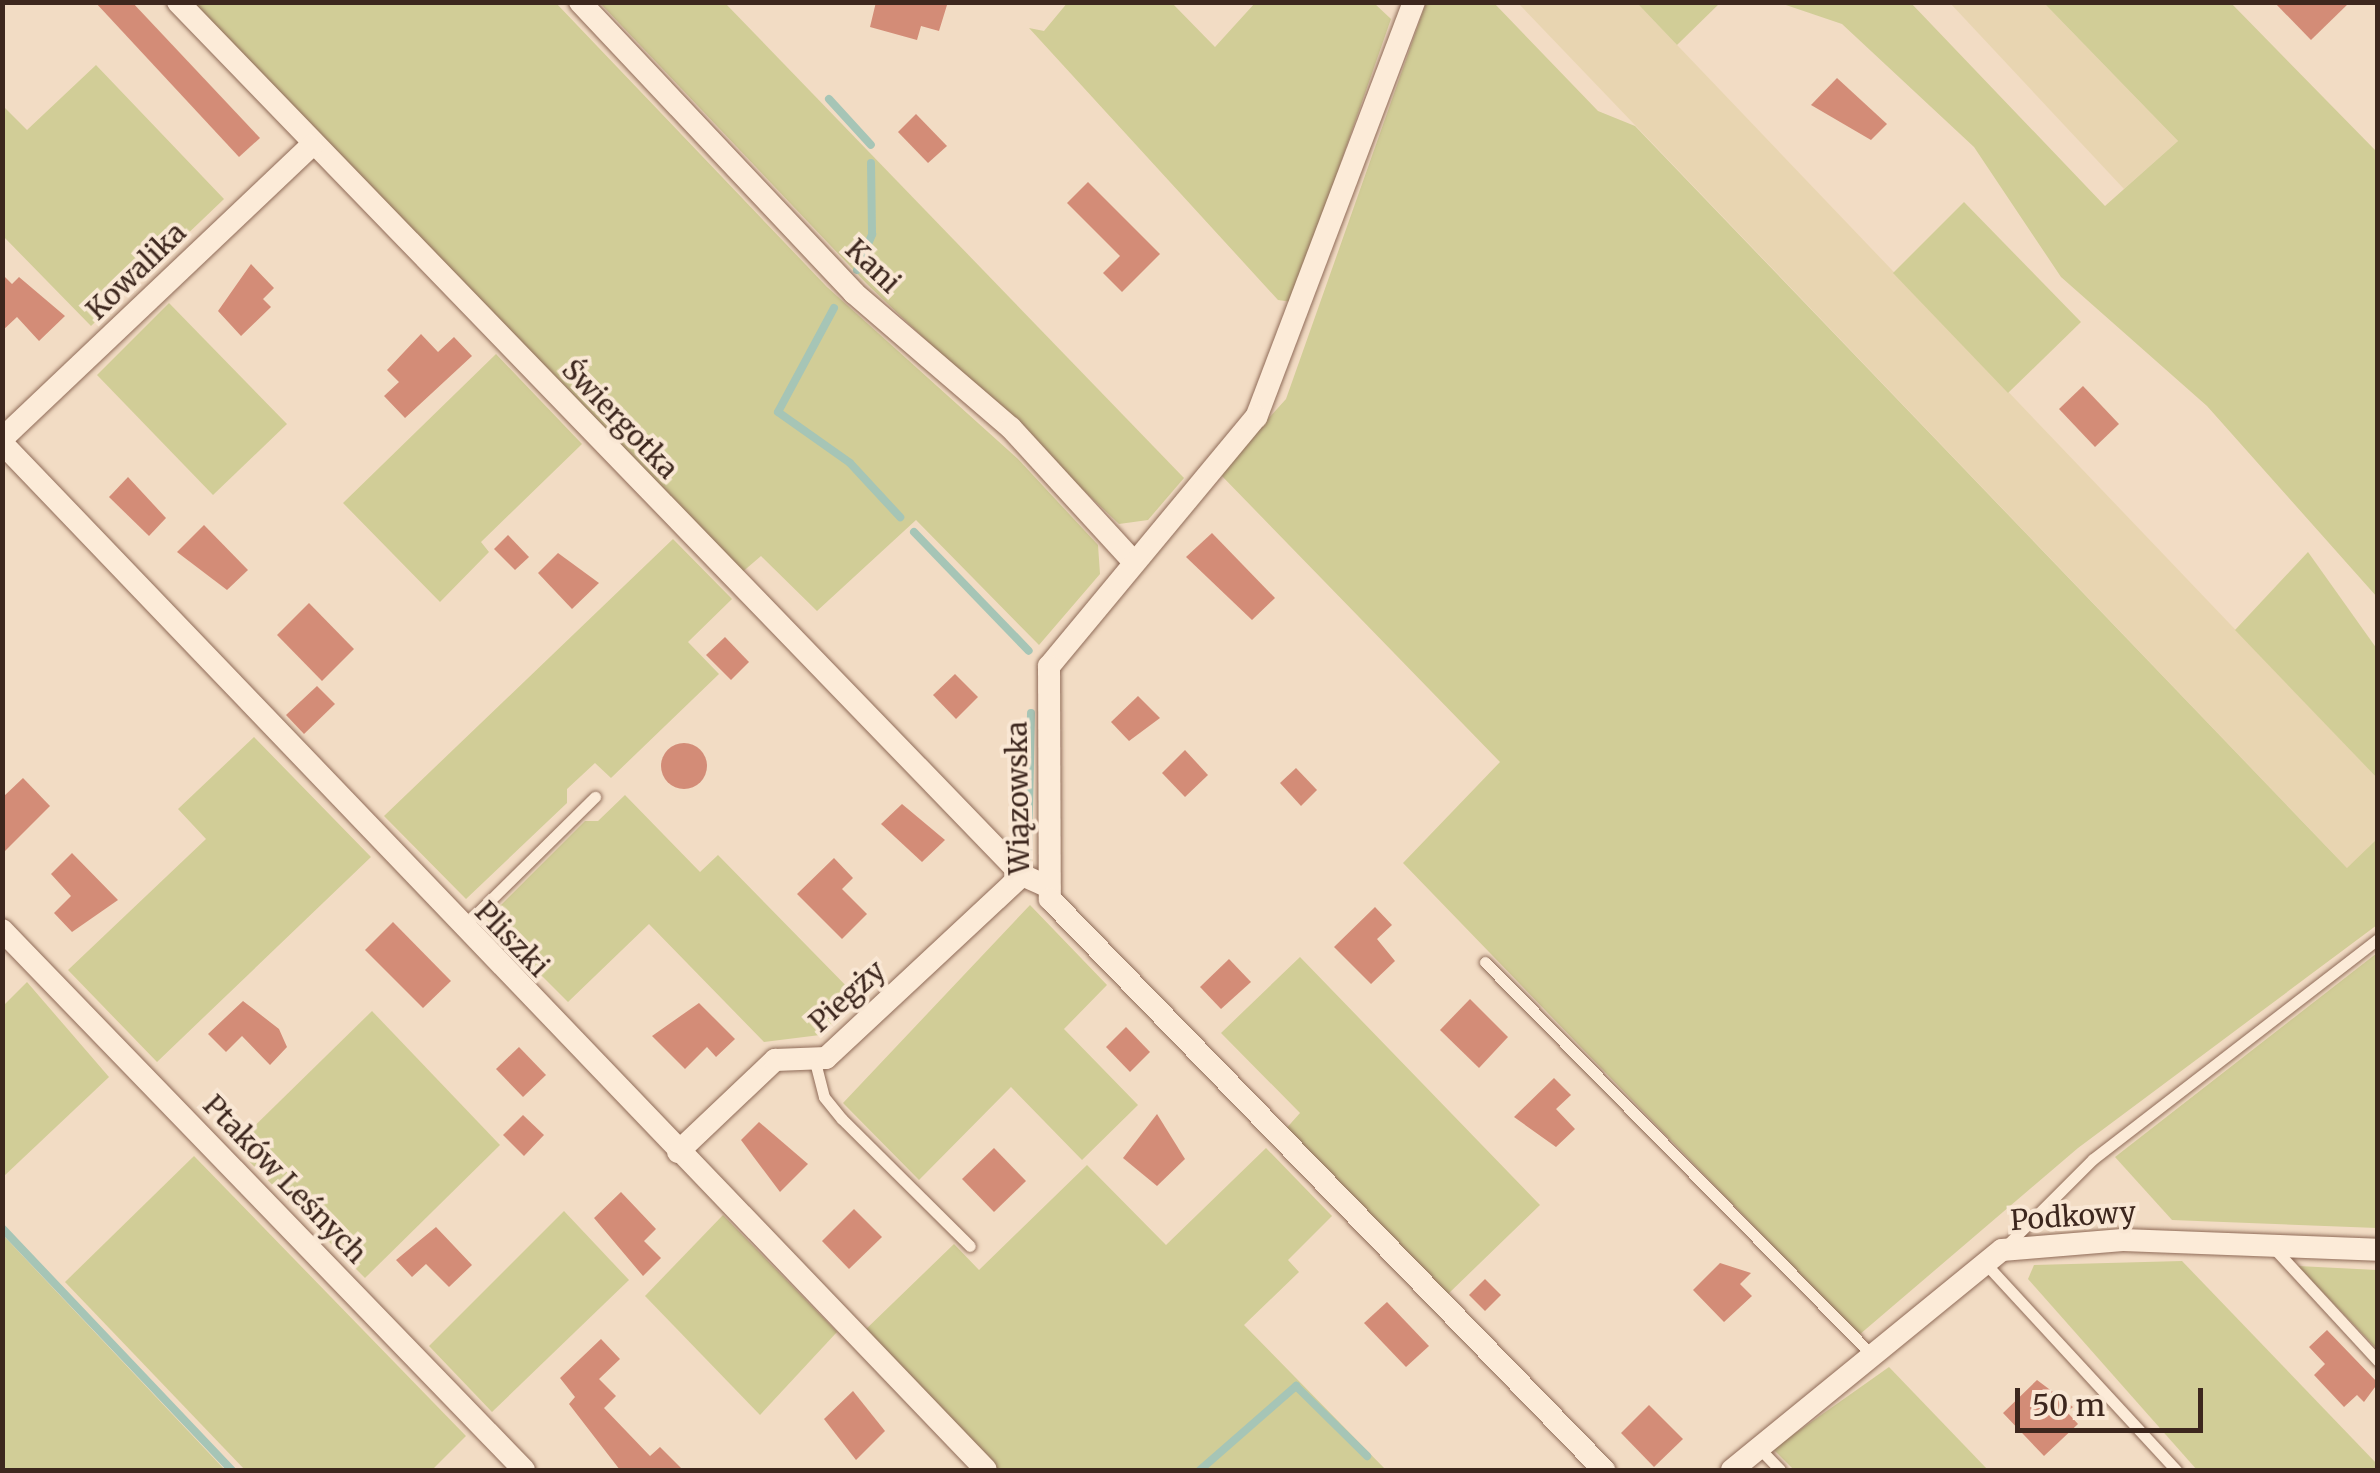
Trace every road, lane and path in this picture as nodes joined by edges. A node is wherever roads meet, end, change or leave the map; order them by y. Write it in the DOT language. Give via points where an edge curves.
graph roads {
  1 [pos="178,2"];
  2 [pos="580,2"];
  3 [pos="1414,2"];
  4 [pos="311,146"];
  5 [pos="2,441"];
  6 [pos="1134,562"];
  7 [pos="594,797"];
  8 [pos="1022,875"];
  9 [pos="1049,887"];
  10 [pos="461,928"];
  11 [pos="2,930"];
  12 [pos="2378,939"];
  13 [pos="1486,962"];
  14 [pos="814,1058"];
  15 [pos="678,1152"];
  16 [pos="2269,1242"];
  17 [pos="970,1246"];
  18 [pos="2378,1250"];
  19 [pos="1993,1257"];
  20 [pos="1871,1354"];
  21 [pos="2378,1360"];
  22 [pos="1759,1448"];
  23 [pos="524,1470"];
  24 [pos="986,1470"];
  25 [pos="1604,1470"];
  26 [pos="1732,1470"];
  27 [pos="1780,1470"];
  28 [pos="2176,1470"];
  1 -- 4 [label="street, Świergotka"];
  2 -- 6 [label="street, Kani" via="854,292 1011,428"];
  3 -- 6 [label="street, Wiązowska" via="1256,417"];
  4 -- 5 [label="street, Kowalika"];
  4 -- 8 [label="street, Świergotka"];
  5 -- 10 [label="street, Pliszki"];
  6 -- 9 [label="street, Wiązowska" via="1049,666"];
  7 -- 10 [label="lane"];
  8 -- 9 [label="street"];
  8 -- 14 [label="street, Piegży" via="826,1058"];
  9 -- 25 [label="street, Wiązowska" via="1061,920"];
  10 -- 15 [label="street, Pliszki"];
  11 -- 23 [label="street, Ptaków Leśnych"];
  12 -- 19 [label="lane" via="2093,1159"];
  13 -- 20 [label="lane"];
  14 -- 15 [label="street, Piegży" via="776,1060"];
  14 -- 17 [label="lane" via="824,1097 842,1120"];
  15 -- 24 [label="street, Pliszki"];
  16 -- 18 [label="street, Podkowy"];
  16 -- 19 [label="street, Podkowy"];
  16 -- 21 [label="lane"];
  19 -- 20 [label="street, Podkowy"];
  19 -- 28 [label="lane"];
  20 -- 22 [label="street, Podkowy"];
  22 -- 26 [label="street, Podkowy"];
  22 -- 27 [label="lane"];
}
